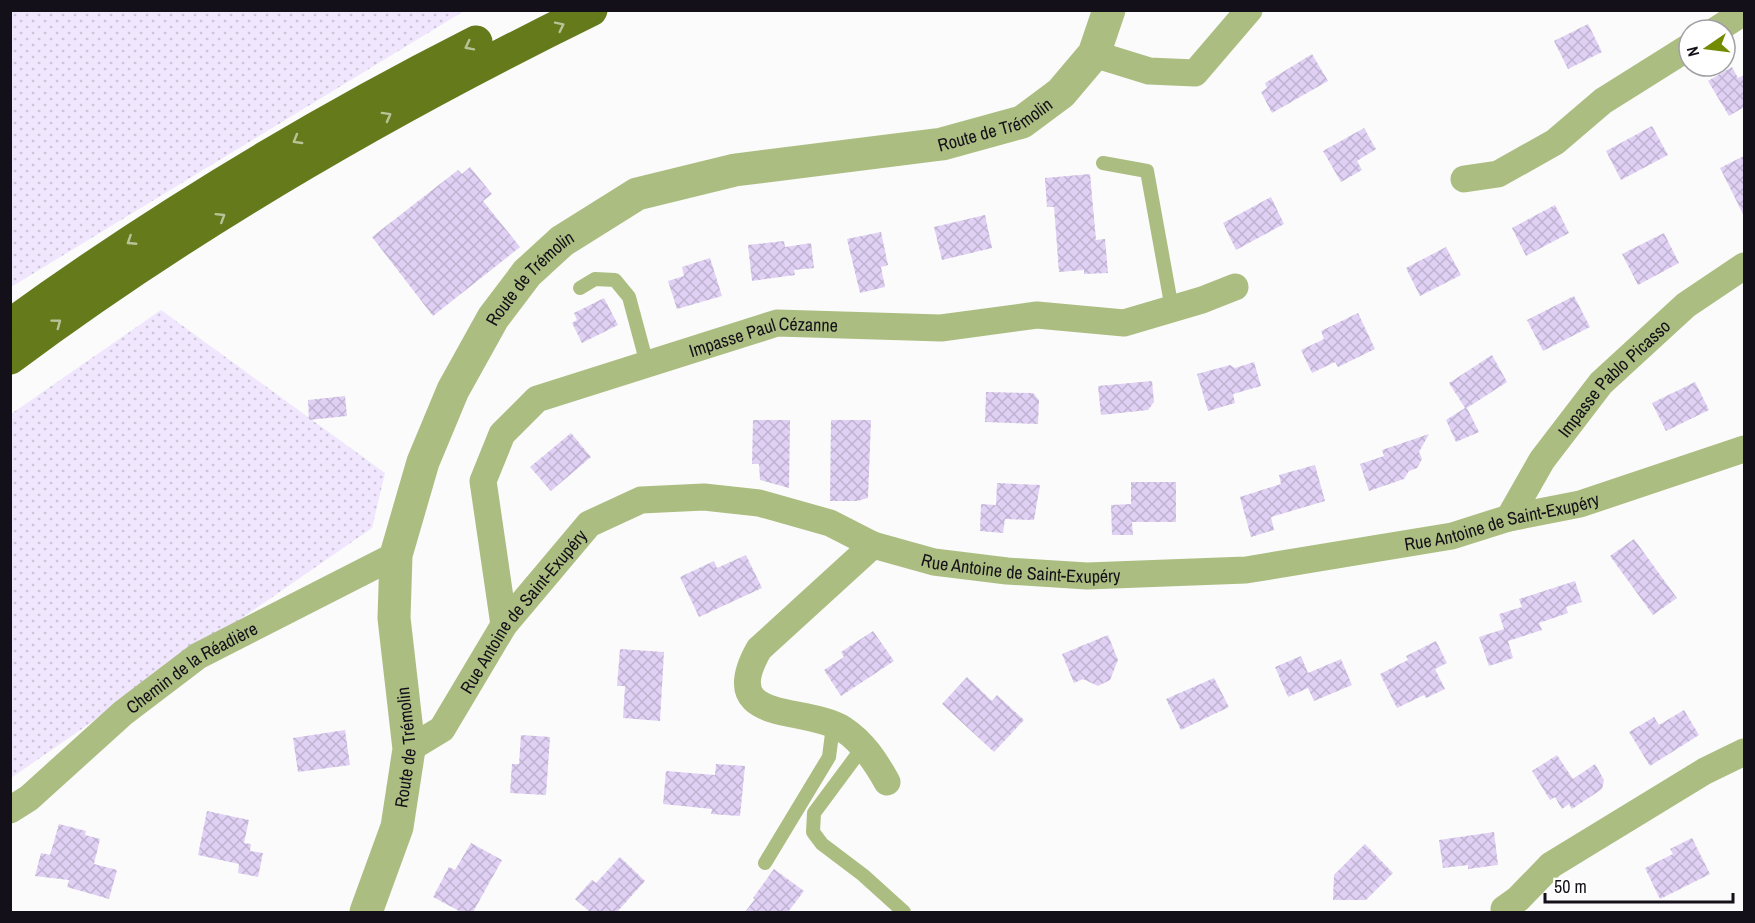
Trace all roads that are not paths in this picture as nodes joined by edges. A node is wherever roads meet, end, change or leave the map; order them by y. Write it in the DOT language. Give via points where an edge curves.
graph roads {
  1 [pos="540,10"];
  2 [pos="591,10"];
  3 [pos="1109,10"];
  4 [pos="1249,10"];
  5 [pos="1094,54"];
  6 [pos="1677,55"];
  7 [pos="1103,163"];
  8 [pos="1464,179"];
  9 [pos="1744,266"];
  10 [pos="1235,287"];
  11 [pos="580,288"];
  12 [pos="1172,309"];
  13 [pos="10,325"];
  14 [pos="10,358"];
  15 [pos="647,364"];
  16 [pos="1744,449"];
  17 [pos="1509,518"];
  18 [pos="873,545"];
  19 [pos="396,555"];
  20 [pos="504,625"];
  21 [pos="833,726"];
  22 [pos="863,747"];
  23 [pos="410,749"];
  24 [pos="1744,752"];
  25 [pos="887,782"];
  26 [pos="10,810"];
  27 [pos="765,863"];
  28 [pos="1504,909"];
  29 [pos="366,912"];
  30 [pos="904,912"];
  1 -- 13 [label="highway, one-way" via="404,79 217,185"];
  14 -- 2 [label="highway, one-way" via="83,304 331,147 483,63"];
  3 -- 5 [label="street, Route de Trémolin"];
  4 -- 5 [label="street" via="1195,73 1149,71"];
  5 -- 19 [label="street, Route de Trémolin" via="1061,93 1022,122 942,144 735,170 648,191 562,241 528,273 493,318 453,390 423,462"];
  6 -- 8 [label="street" via="1603,101 1555,142 1498,174"];
  7 -- 12 [label="lane" via="1147,171"];
  9 -- 17 [label="street, Impasse Pablo Picasso" via="1686,305 1601,383 1542,460"];
  10 -- 12 [label="street, Impasse Paul Cézanne"];
  11 -- 15 [label="lane" via="595,279 615,280 629,297"];
  12 -- 15 [label="street, Impasse Paul Cézanne" via="1124,323 1037,315 941,328 777,323"];
  15 -- 20 [label="street, Impasse Paul Cézanne" via="537,399 502,434 483,480"];
  16 -- 17 [label="street, Rue Antoine de Saint-Exupéry" via="1580,504"];
  17 -- 18 [label="street, Rue Antoine de Saint-Exupéry" via="1452,536 1246,570 1088,576 1008,572 934,562"];
  18 -- 20 [label="street, Rue Antoine de Saint-Exupéry" via="830,523 759,503 704,497 640,500 589,524"];
  18 -- 21 [label="street" via="759,649 746,682 752,699 767,710"];
  19 -- 23 [label="street, Route de Trémolin" via="394,618"];
  19 -- 26 [label="street, Chemin de la Réadière" via="198,656 123,713 29,798"];
  20 -- 23 [label="street, Rue Antoine de Saint-Exupéry" via="442,729"];
  21 -- 22 [label="street" via="843,729"];
  21 -- 27 [label="lane" via="829,757"];
  22 -- 25 [label="street" via="874,757"];
  22 -- 30 [label="lane" via="814,813 813,832 822,844"];
  23 -- 29 [label="street, Route de Trémolin" via="397,827"];
  24 -- 28 [label="street" via="1705,771 1551,865"];
}
